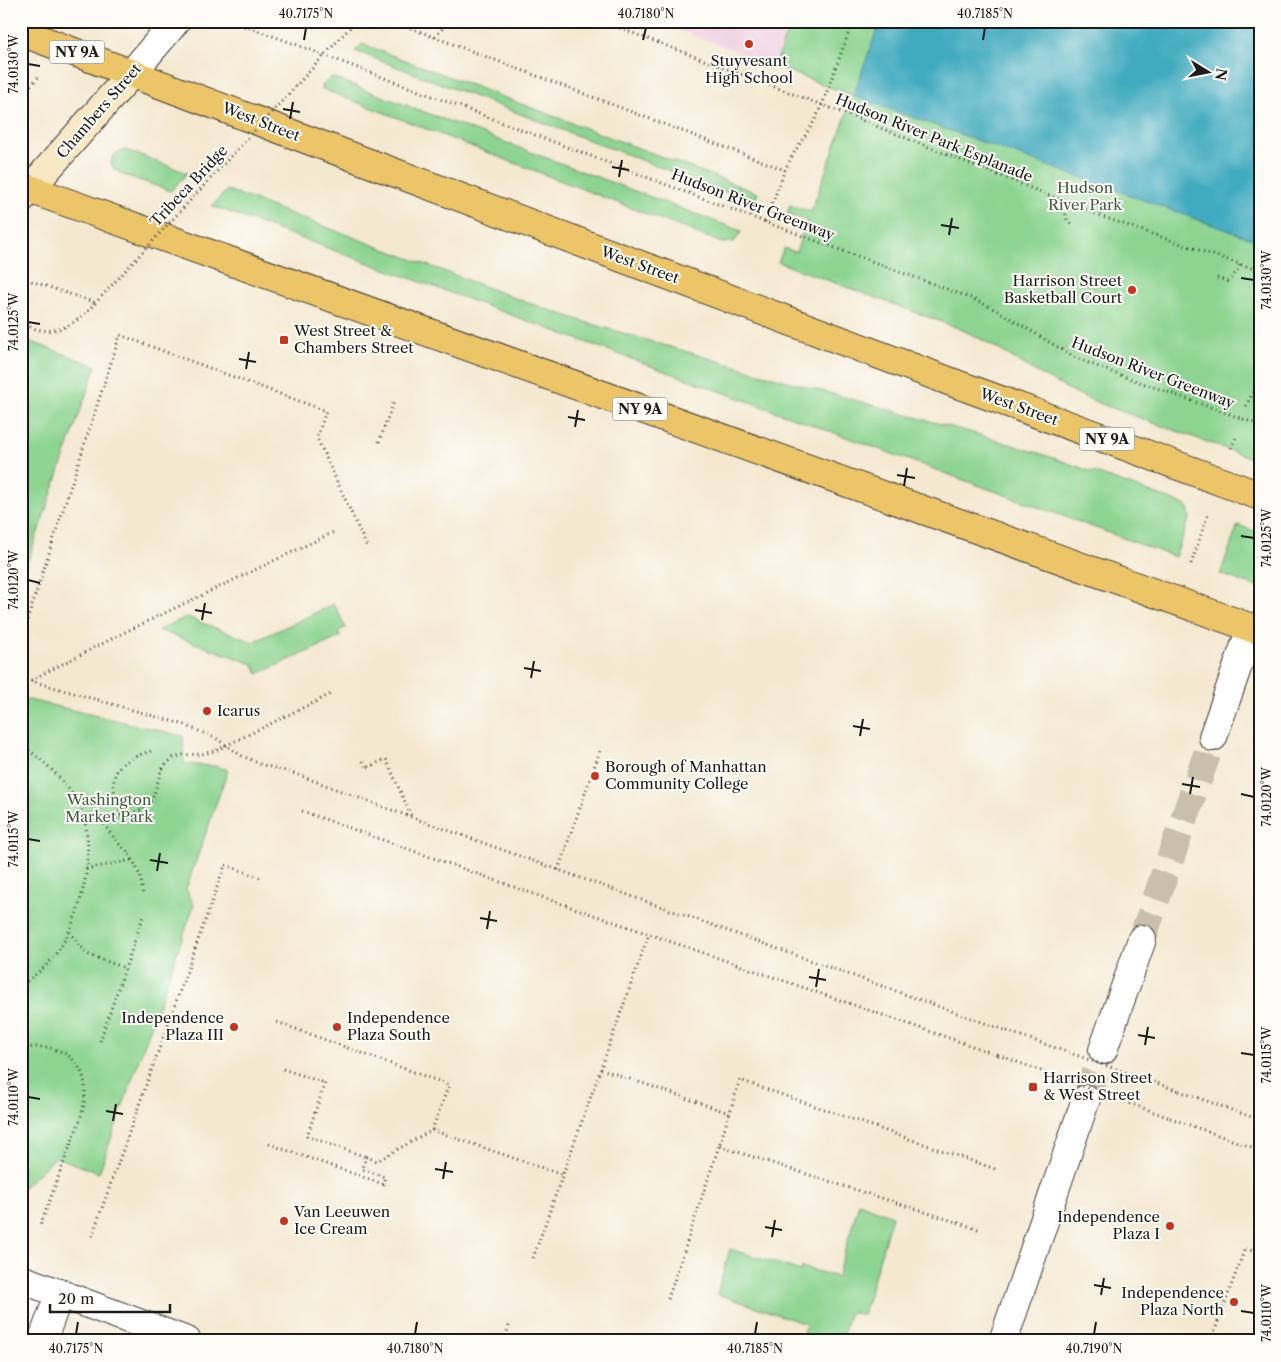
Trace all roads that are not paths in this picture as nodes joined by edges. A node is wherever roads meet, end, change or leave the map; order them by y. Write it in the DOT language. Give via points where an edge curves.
graph roads {
  1 [pos="176,21"];
  2 [pos="21,32"];
  3 [pos="132,73"];
  4 [pos="24,192"];
  5 [pos="1260,496"];
  6 [pos="1256,630"];
  7 [pos="1213,737"];
  8 [pos="1142,939"];
  9 [pos="1103,1050"];
  10 [pos="1086,1099"];
  11 [pos="21,1279"];
  12 [pos="60,1293"];
  13 [pos="42,1341"];
  14 [pos="188,1341"];
  15 [pos="1003,1341"];
  1 -- 3 [label="street, Chambers Street"];
  2 -- 3 [label="highway, West Street / NY 9A"];
  3 -- 4 [label="main road, Chambers Street"];
  3 -- 5 [label="highway, West Street / NY 9A"];
  4 -- 6 [label="highway, NY 9A"];
  6 -- 7 [label="street"];
  8 -- 9 [label="street"];
  10 -- 15 [label="street"];
  11 -- 12 [label="street"];
  12 -- 13 [label="street"];
  12 -- 14 [label="street"];
}
